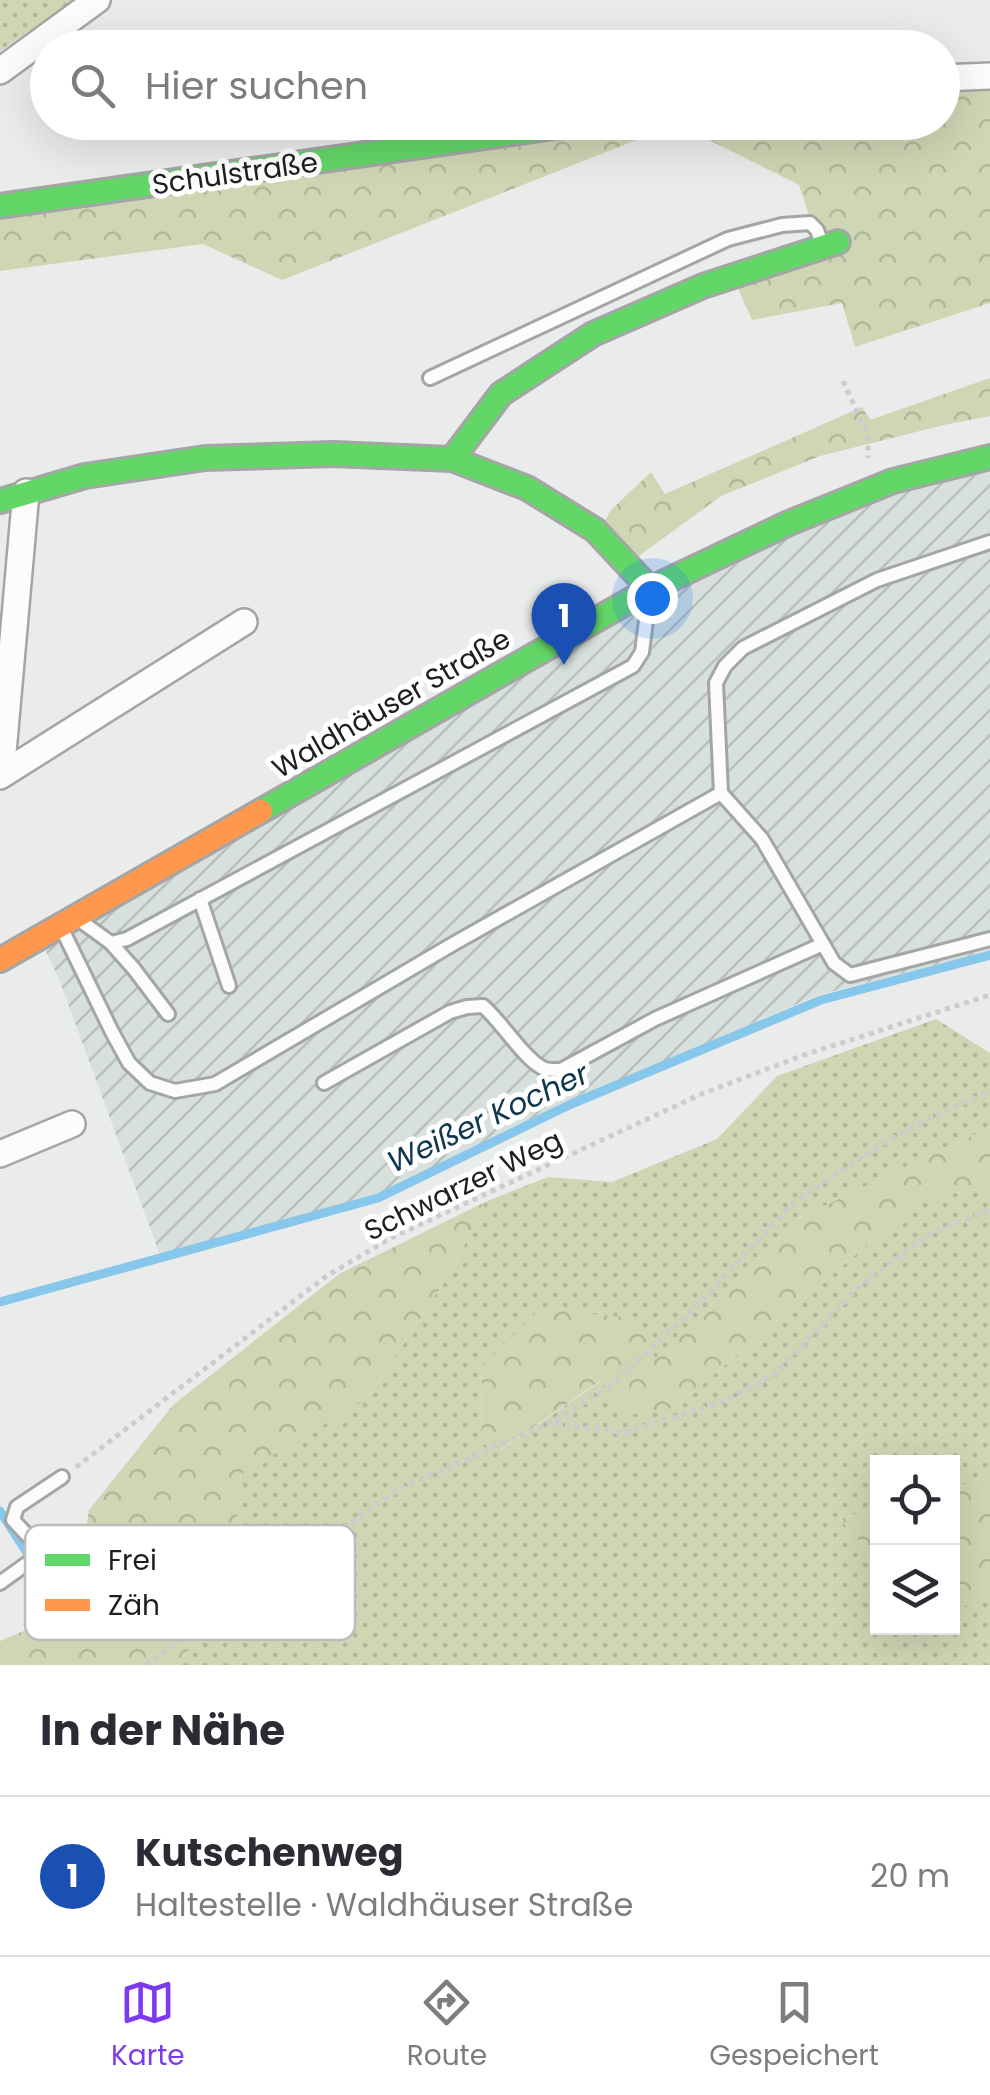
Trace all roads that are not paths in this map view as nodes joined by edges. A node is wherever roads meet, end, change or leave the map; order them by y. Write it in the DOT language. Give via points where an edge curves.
graph roads {
  1 [pos="97,0"];
  2 [pos="56,30"];
  3 [pos="30,49"];
  4 [pos="0,71"];
  5 [pos="990,76"];
  6 [pos="960,77"];
  7 [pos="463,140"];
  8 [pos="0,206"];
  9 [pos="830,244"];
  10 [pos="430,378"];
  11 [pos="990,456"];
  12 [pos="452,460"];
  13 [pos="26,492"];
  14 [pos="0,501"];
  15 [pos="990,542"];
  16 [pos="650,589"];
  17 [pos="244,622"];
  18 [pos="0,775"];
  19 [pos="721,793"];
  20 [pos="200,900"];
  21 [pos="67,920"];
  22 [pos="990,939"];
  23 [pos="110,943"];
  24 [pos="823,944"];
  25 [pos="0,960"];
  26 [pos="229,986"];
  27 [pos="168,1014"];
  28 [pos="324,1083"];
  29 [pos="72,1124"];
  30 [pos="0,1154"];
  31 [pos="62,1478"];
  32 [pos="25,1533"];
  33 [pos="25,1565"];
  34 [pos="0,1583"];
  1 -- 2 [label="street"];
  3 -- 4 [label="street"];
  5 -- 6 [label="street"];
  7 -- 8 [label="street, Schulstraße"];
  9 -- 10 [label="lane" via="810,223 728,239"];
  9 -- 12 [label="street" via="702,286 592,334 501,394"];
  11 -- 16 [label="street, Waldhäuser Straße" via="893,481"];
  12 -- 13 [label="street" via="333,454 205,458"];
  12 -- 16 [label="street" via="528,488 595,530"];
  13 -- 14 [label="street"];
  13 -- 18 [label="street"];
  15 -- 19 [label="lane" via="877,580 743,648 716,683"];
  16 -- 20 [label="lane" via="642,652 633,666"];
  16 -- 21 [label="street, Waldhäuser Straße"];
  17 -- 18 [label="street"];
  19 -- 21 [label="lane" via="215,1084 176,1091 150,1083 130,1063"];
  19 -- 24 [label="lane" via="762,839"];
  20 -- 23 [label="lane"];
  20 -- 26 [label="lane"];
  21 -- 23 [label="lane"];
  21 -- 25 [label="street, Waldhäuser Straße"];
  22 -- 24 [label="lane" via="850,975"];
  23 -- 27 [label="lane"];
  24 -- 28 [label="lane" via="560,1070 545,1070 527,1056 483,1006 450,1012"];
  29 -- 30 [label="street"];
  31 -- 32 [label="lane" via="17,1508 13,1520"];
  33 -- 34 [label="lane"];
}
